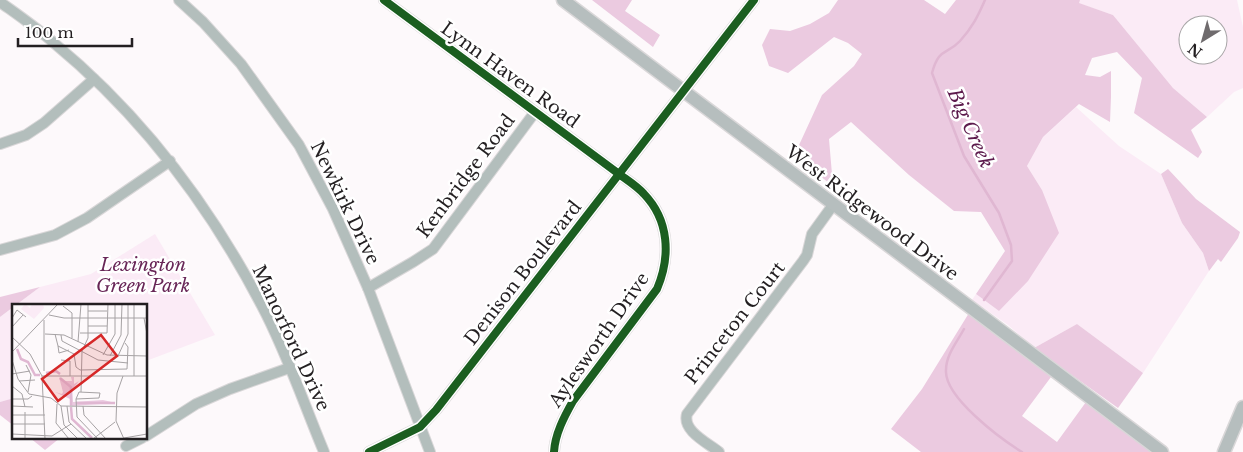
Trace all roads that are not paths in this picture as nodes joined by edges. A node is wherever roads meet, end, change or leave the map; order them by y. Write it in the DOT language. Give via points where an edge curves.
graph roads {
  1 [pos="179,0"];
  2 [pos="384,0"];
  3 [pos="563,0"];
  4 [pos="754,0"];
  5 [pos="0,2"];
  6 [pos="94,79"];
  7 [pos="683,91"];
  8 [pos="535,112"];
  9 [pos="0,144"];
  10 [pos="170,161"];
  11 [pos="619,174"];
  12 [pos="833,205"];
  13 [pos="0,250"];
  14 [pos="368,288"];
  15 [pos="290,368"];
  16 [pos="1243,407"];
  17 [pos="420,426"];
  18 [pos="148,435"];
  19 [pos="138,440"];
  20 [pos="126,446"];
  21 [pos="324,452"];
  22 [pos="369,452"];
  23 [pos="430,452"];
  24 [pos="554,452"];
  25 [pos="719,452"];
  26 [pos="1162,452"];
  27 [pos="1224,452"];
  1 -- 14 [label="street, Newkirk Drive" via="241,64 299,145 333,209"];
  2 -- 8 [label="street, Lynn Haven Road"];
  3 -- 7 [label="main road, West Ridgewood Drive"];
  4 -- 7 [label="street, Denison Boulevard"];
  5 -- 6 [label="street, Manorford Drive" via="54,43"];
  6 -- 9 [label="street" via="44,123 26,135"];
  6 -- 10 [label="street, Manorford Drive" via="134,118"];
  7 -- 11 [label="street, Denison Boulevard"];
  7 -- 12 [label="main road, West Ridgewood Drive"];
  8 -- 11 [label="street, Lynn Haven Road"];
  8 -- 14 [label="street, Kenbridge Road" via="432,249"];
  10 -- 13 [label="street" via="94,213 55,235"];
  10 -- 15 [label="street, Manorford Drive" via="220,230 263,307"];
  11 -- 17 [label="street, Denison Boulevard" via="436,410"];
  11 -- 24 [label="street, Aylesworth Drive" via="644,194 664,228 667,250 664,273 657,289 573,401 564,416"];
  12 -- 25 [label="street, Princeton Court" via="812,234 805,259 687,414 688,428"];
  12 -- 26 [label="main road, West Ridgewood Drive"];
  14 -- 17 [label="street, Newkirk Drive"];
  15 -- 18 [label="street" via="230,388 196,404"];
  15 -- 21 [label="street, Manorford Drive"];
  16 -- 27 [label="main road"];
  17 -- 22 [label="street, Denison Boulevard"];
  17 -- 23 [label="street, Newkirk Drive"];
  19 -- 20 [label="street"];
}
